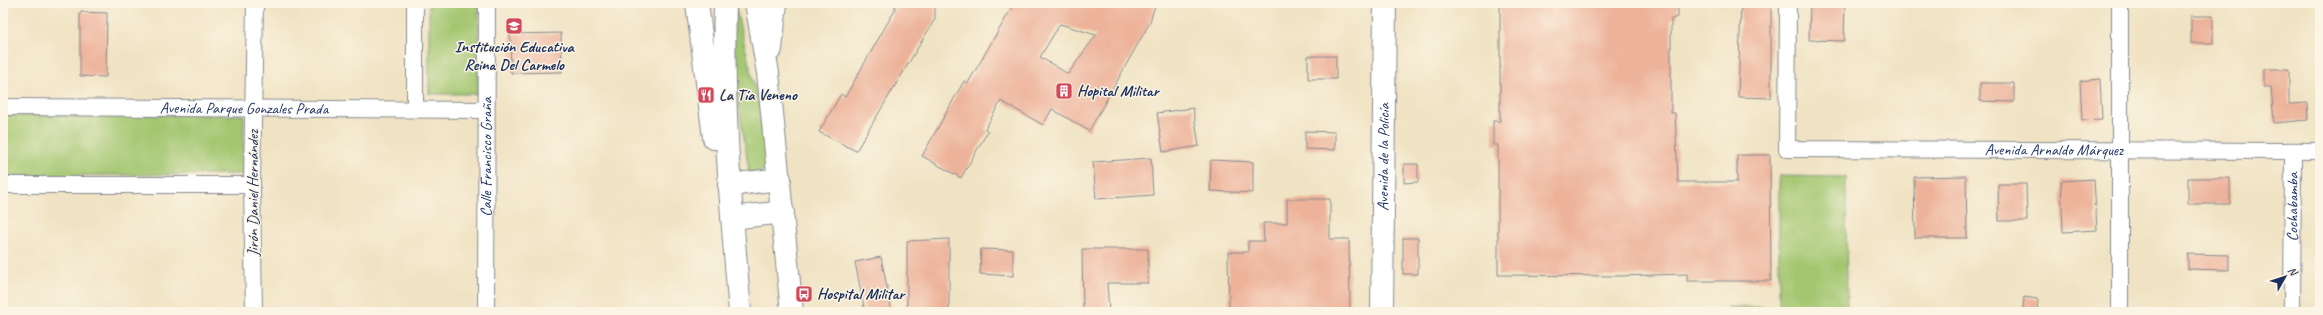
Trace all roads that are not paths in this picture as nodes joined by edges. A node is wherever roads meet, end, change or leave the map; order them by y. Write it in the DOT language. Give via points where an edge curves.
graph roads {
  1 [pos="255,3"];
  2 [pos="415,3"];
  3 [pos="487,3"];
  4 [pos="698,3"];
  5 [pos="725,3"];
  6 [pos="756,3"];
  7 [pos="776,3"];
  8 [pos="1385,3"];
  9 [pos="1788,3"];
  10 [pos="2120,3"];
  11 [pos="768,72"];
  12 [pos="3,107"];
  13 [pos="253,108"];
  14 [pos="415,108"];
  15 [pos="485,110"];
  16 [pos="2120,150"];
  17 [pos="2293,150"];
  18 [pos="2320,151"];
  19 [pos="780,180"];
  20 [pos="3,185"];
  21 [pos="252,185"];
  22 [pos="729,185"];
  23 [pos="783,212"];
  24 [pos="732,218"];
  25 [pos="254,312"];
  26 [pos="486,312"];
  27 [pos="740,312"];
  28 [pos="792,312"];
  29 [pos="1382,312"];
  30 [pos="2120,312"];
  31 [pos="2292,312"];
  1 -- 13 [label="street, Jirón Daniel Hernández"];
  2 -- 14 [label="street"];
  3 -- 15 [label="street, Calle Francisco Graña"];
  4 -- 24 [label="main road" via="718,173"];
  5 -- 22 [label="main road"];
  6 -- 11 [label="main road"];
  7 -- 11 [label="main road"];
  8 -- 29 [label="main road, Avenida de la Policía"];
  9 -- 16 [label="street, Avenida Arnaldo Márquez" via="1788,149"];
  10 -- 16 [label="street"];
  11 -- 19 [label="main road"];
  12 -- 13 [label="street, Avenida Parque Gonzales Prada"];
  13 -- 14 [label="street, Avenida Parque Gonzales Prada"];
  13 -- 21 [label="street, Jirón Daniel Hernández"];
  14 -- 15 [label="street, Avenida Parque Gonzales Prada"];
  15 -- 26 [label="street, Calle Francisco Graña"];
  16 -- 17 [label="street, Avenida Arnaldo Márquez"];
  16 -- 30 [label="street"];
  17 -- 18 [label="street, Avenida Arnaldo Márquez"];
  17 -- 31 [label="street, Cochabamba"];
  19 -- 22 [label="main road"];
  19 -- 23 [label="main road"];
  20 -- 21 [label="street"];
  21 -- 25 [label="street, Jirón Daniel Hernández"];
  22 -- 24 [label="main road"];
  23 -- 24 [label="main road"];
  23 -- 28 [label="main road"];
  24 -- 27 [label="main road"];
}
